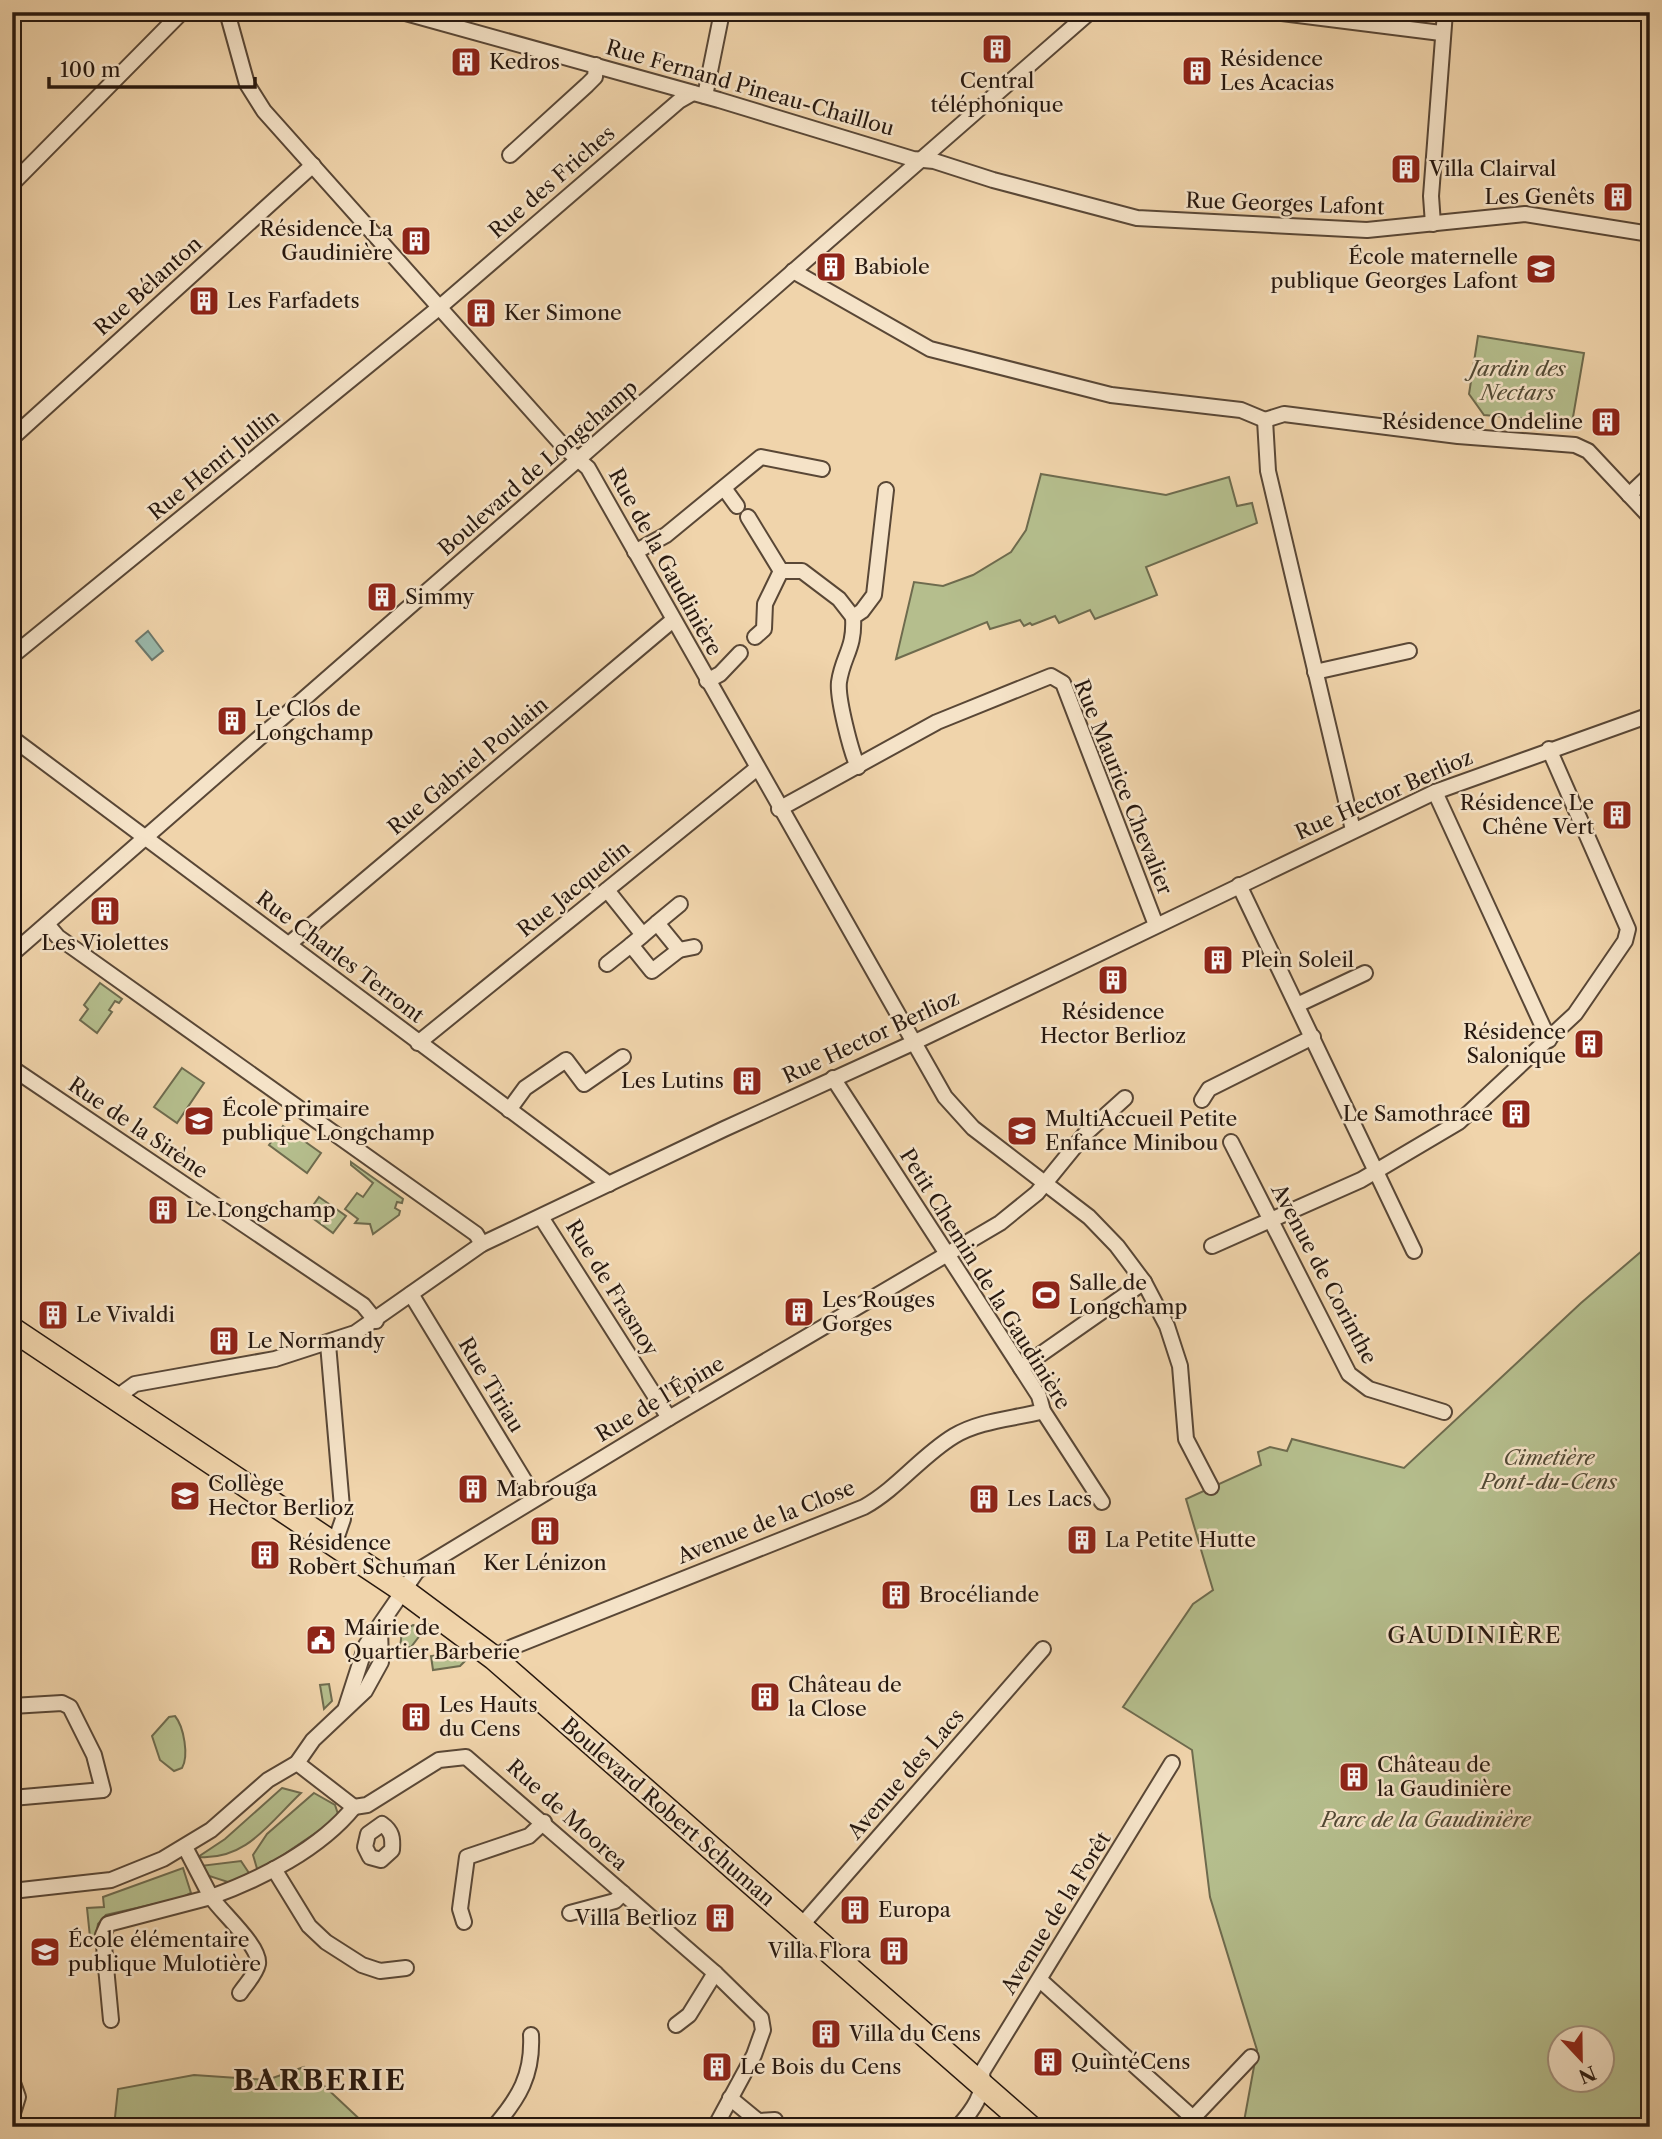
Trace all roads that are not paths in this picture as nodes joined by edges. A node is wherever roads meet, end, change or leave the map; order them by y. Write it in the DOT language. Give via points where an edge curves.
graph roads {
  1 [pos="183,12"];
  2 [pos="226,12"];
  3 [pos="402,12"];
  4 [pos="722,12"];
  5 [pos="1090,12"];
  6 [pos="1274,12"];
  7 [pos="1445,12"];
  8 [pos="1441,33"];
  9 [pos="596,65"];
  10 [pos="699,95"];
  11 [pos="510,155"];
  12 [pos="924,159"];
  13 [pos="313,165"];
  14 [pos="12,184"];
  15 [pos="1433,224"];
  16 [pos="1650,234"];
  17 [pos="793,271"];
  18 [pos="441,306"];
  19 [pos="1265,421"];
  20 [pos="12,438"];
  21 [pos="580,461"];
  22 [pos="822,469"];
  23 [pos="1650,475"];
  24 [pos="724,488"];
  25 [pos="886,490"];
  26 [pos="1629,495"];
  27 [pos="1650,517"];
  28 [pos="635,552"];
  29 [pos="781,571"];
  30 [pos="853,617"];
  31 [pos="673,620"];
  32 [pos="755,636"];
  33 [pos="1409,651"];
  34 [pos="740,653"];
  35 [pos="12,656"];
  36 [pos="1315,672"];
  37 [pos="707,681"];
  38 [pos="1650,715"];
  39 [pos="12,738"];
  40 [pos="1549,750"];
  41 [pos="858,767"];
  42 [pos="756,769"];
  43 [pos="1435,792"];
  44 [pos="779,809"];
  45 [pos="1353,830"];
  46 [pos="146,838"];
  47 [pos="1239,884"];
  48 [pos="607,890"];
  49 [pos="680,904"];
  50 [pos="657,923"];
  51 [pos="47,924"];
  52 [pos="1156,925"];
  53 [pos="643,934"];
  54 [pos="289,944"];
  55 [pos="631,945"];
  56 [pos="694,947"];
  57 [pos="679,950"];
  58 [pos="12,954"];
  59 [pos="607,964"];
  60 [pos="1365,974"];
  61 [pos="1297,1005"];
  62 [pos="1312,1037"];
  63 [pos="1549,1040"];
  64 [pos="418,1042"];
  65 [pos="915,1042"];
  66 [pos="623,1057"];
  67 [pos="12,1068"];
  68 [pos="833,1078"];
  69 [pos="1125,1098"];
  70 [pos="1202,1100"];
  71 [pos="509,1110"];
  72 [pos="1231,1142"];
  73 [pos="1376,1172"];
  74 [pos="1046,1182"];
  75 [pos="609,1184"];
  76 [pos="541,1217"];
  77 [pos="1270,1221"];
  78 [pos="482,1244"];
  79 [pos="1212,1246"];
  80 [pos="1414,1251"];
  81 [pos="947,1255"];
  82 [pos="1144,1282"];
  83 [pos="411,1294"];
  84 [pos="376,1321"];
  85 [pos="12,1329"];
  86 [pos="328,1344"];
  87 [pos="1021,1368"];
  88 [pos="117,1396"];
  89 [pos="1043,1411"];
  90 [pos="1444,1412"];
  91 [pos="669,1418"];
  92 [pos="1210,1487"];
  93 [pos="535,1498"];
  94 [pos="1102,1502"];
  95 [pos="334,1545"];
  96 [pos="404,1591"];
  97 [pos="380,1628"];
  98 [pos="1043,1649"];
  99 [pos="494,1658"];
  100 [pos="12,1706"];
  101 [pos="346,1707"];
  102 [pos="297,1763"];
  103 [pos="1172,1763"];
  104 [pos="12,1798"];
  105 [pos="361,1806"];
  106 [pos="544,1822"];
  107 [pos="375,1827"];
  108 [pos="185,1847"];
  109 [pos="274,1869"];
  110 [pos="12,1891"];
  111 [pos="623,1893"];
  112 [pos="211,1897"];
  113 [pos="570,1913"];
  114 [pos="464,1922"];
  115 [pos="800,1927"];
  116 [pos="406,1968"];
  117 [pos="715,1973"];
  118 [pos="1041,1980"];
  119 [pos="240,1993"];
  120 [pos="111,2020"];
  121 [pos="676,2025"];
  122 [pos="531,2035"];
  123 [pos="1251,2057"];
  124 [pos="12,2080"];
  125 [pos="984,2086"];
  126 [pos="730,2098"];
  127 [pos="13,2113"];
  128 [pos="775,2120"];
  129 [pos="494,2127"];
  130 [pos="715,2127"];
  131 [pos="958,2127"];
  132 [pos="1030,2127"];
  1 -- 14 [label="street"];
  2 -- 13 [label="street, Rue de la Gaudinière" via="251,92"];
  3 -- 9 [label="street, Rue Fernand Pineau-Chaillou"];
  4 -- 10 [label="street"];
  5 -- 12 [label="street, Boulevard de Longchamp"];
  6 -- 8 [label="street"];
  7 -- 8 [label="street"];
  8 -- 15 [label="street"];
  9 -- 10 [label="street, Rue Fernand Pineau-Chaillou"];
  9 -- 11 [label="street" via="594,78"];
  10 -- 12 [label="street, Rue Fernand Pineau-Chaillou"];
  10 -- 18 [label="street, Rue des Friches" via="679,101"];
  12 -- 15 [label="street, Rue Georges Lafont" via="1137,218 1367,230"];
  12 -- 17 [label="street, Boulevard de Longchamp"];
  13 -- 18 [label="street, Rue de la Gaudinière"];
  13 -- 20 [label="street, Rue Bélanton"];
  15 -- 16 [label="street, Rue Georges Lafont" via="1525,214"];
  17 -- 19 [label="street" via="930,348 1111,396 1241,410"];
  17 -- 21 [label="street, Boulevard de Longchamp"];
  18 -- 21 [label="street, Rue de la Gaudinière"];
  18 -- 35 [label="street, Rue Henri Jullin"];
  19 -- 26 [label="street" via="1284,414 1582,447"];
  19 -- 36 [label="street" via="1268,471"];
  21 -- 28 [label="street, Rue de la Gaudinière" via="595,479"];
  21 -- 46 [label="street, Boulevard de Longchamp"];
  22 -- 24 [label="street" via="761,457"];
  23 -- 26 [label="street"];
  24 -- 28 [label="street" via="666,536"];
  24 -- 29 [label="street"];
  25 -- 30 [label="street" via="874,595"];
  26 -- 27 [label="street"];
  28 -- 31 [label="street, Rue de la Gaudinière"];
  29 -- 30 [label="street" via="802,570 839,599"];
  29 -- 32 [label="street" via="765,604 765,629"];
  30 -- 41 [label="street" via="853,643 839,681 839,696 850,734 849,748"];
  31 -- 37 [label="street, Rue de la Gaudinière"];
  31 -- 54 [label="street, Rue Gabriel Poulain"];
  33 -- 36 [label="street"];
  34 -- 37 [label="street"];
  36 -- 45 [label="street"];
  37 -- 42 [label="street, Rue de la Gaudinière"];
  38 -- 40 [label="street, Rue Hector Berlioz"];
  39 -- 46 [label="street, Rue Charles Terront"];
  40 -- 43 [label="street, Rue Hector Berlioz"];
  40 -- 63 [label="street" via="1628,929 1625,941 1587,998"];
  41 -- 44 [label="street, Rue Maurice Chevalier"];
  41 -- 52 [label="street, Rue Maurice Chevalier" via="937,722 1051,676 1059,679"];
  42 -- 44 [label="street, Rue de la Gaudinière"];
  42 -- 48 [label="street, Rue Jacquelin"];
  43 -- 45 [label="street, Rue Hector Berlioz"];
  43 -- 63 [label="street"];
  44 -- 65 [label="street, Rue de la Gaudinière"];
  45 -- 47 [label="street, Rue Hector Berlioz"];
  46 -- 51 [label="street, Boulevard de Longchamp"];
  46 -- 54 [label="street, Rue Charles Terront"];
  47 -- 52 [label="street, Rue Hector Berlioz"];
  47 -- 61 [label="street"];
  48 -- 53 [label="street"];
  48 -- 64 [label="street, Rue Jacquelin"];
  49 -- 50 [label="street"];
  50 -- 53 [label="street"];
  50 -- 57 [label="street"];
  51 -- 58 [label="street, Boulevard de Longchamp"];
  51 -- 78 [label="street" via="58,937 201,1041 476,1234"];
  52 -- 65 [label="street, Rue Hector Berlioz"];
  53 -- 55 [label="street"];
  54 -- 64 [label="street, Rue Charles Terront"];
  55 -- 57 [label="street" via="652,971"];
  55 -- 59 [label="street"];
  56 -- 57 [label="street"];
  60 -- 61 [label="street"];
  61 -- 62 [label="street"];
  62 -- 70 [label="street" via="1209,1089"];
  62 -- 73 [label="street"];
  63 -- 73 [label="street" via="1459,1122"];
  64 -- 71 [label="street, Rue Charles Terront"];
  65 -- 68 [label="street, Rue Hector Berlioz"];
  65 -- 74 [label="street, Rue de la Gaudinière" via="960,1116"];
  66 -- 71 [label="street" via="584,1084 566,1060 525,1088"];
  67 -- 84 [label="street, Rue de la Sirène" via="363,1305"];
  68 -- 75 [label="street, Rue Hector Berlioz"];
  68 -- 81 [label="street, Petit Chemin de la Gaudinière"];
  69 -- 74 [label="street, Rue de l'Épine" via="1085,1134"];
  71 -- 75 [label="street, Rue Charles Terront"];
  72 -- 77 [label="street, Avenue de Corinthe"];
  73 -- 77 [label="street"];
  73 -- 80 [label="street"];
  74 -- 81 [label="street, Rue de l'Épine" via="1000,1223"];
  74 -- 82 [label="street, Rue de la Gaudinière" via="1099,1226"];
  75 -- 76 [label="street, Rue Hector Berlioz"];
  76 -- 78 [label="street, Rue Hector Berlioz"];
  76 -- 91 [label="street, Rue de Frasnoy"];
  77 -- 79 [label="street"];
  77 -- 90 [label="street, Avenue de Corinthe" via="1349,1374 1368,1389"];
  78 -- 83 [label="street, Rue Hector Berlioz"];
  81 -- 87 [label="street, Petit Chemin de la Gaudinière"];
  81 -- 91 [label="street, Rue de l'Épine"];
  82 -- 87 [label="street"];
  82 -- 92 [label="street, Rue de la Gaudinière" via="1167,1326 1180,1366 1186,1439"];
  83 -- 84 [label="street, Rue Hector Berlioz"];
  83 -- 93 [label="street, Rue Tiriau"];
  84 -- 86 [label="street, Rue Hector Berlioz"];
  85 -- 88 [label="main road, Boulevard Robert Schuman"];
  86 -- 88 [label="street, Rue Hector Berlioz" via="275,1360 135,1384"];
  86 -- 95 [label="street" via="344,1519"];
  87 -- 89 [label="street, Petit Chemin de la Gaudinière"];
  88 -- 95 [label="main road, Boulevard Robert Schuman"];
  89 -- 94 [label="street, Petit Chemin de la Gaudinière"];
  89 -- 99 [label="street, Avenue de la Close" via="967,1430 864,1507 510,1647"];
  91 -- 93 [label="street, Rue de l'Épine"];
  93 -- 96 [label="street, Rue de l'Épine" via="417,1571"];
  95 -- 96 [label="main road, Boulevard Robert Schuman"];
  96 -- 97 [label="street, Rue de l'Épine"];
  96 -- 99 [label="main road, Boulevard Robert Schuman"];
  97 -- 101 [label="street, Rue de l'Épine" via="359,1660"];
  97 -- 101 [label="street" via="378,1673"];
  98 -- 115 [label="street, Avenue des Lacs"];
  99 -- 115 [label="main road, Boulevard Robert Schuman"];
  100 -- 104 [label="street" via="62,1703 70,1707 94,1755 103,1790"];
  101 -- 102 [label="street"];
  102 -- 105 [label="street"];
  102 -- 108 [label="street" via="268,1780"];
  103 -- 118 [label="street, Avenue de la Forêt"];
  105 -- 106 [label="street, Rue de Moorea" via="433,1763 462,1756 476,1762"];
  105 -- 107 [label="street"];
  105 -- 109 [label="street, Rue de Moorea"];
  106 -- 111 [label="street, Rue de Moorea"];
  106 -- 114 [label="street" via="530,1836 467,1857 460,1909"];
  108 -- 110 [label="street" via="111,1880"];
  108 -- 112 [label="street"];
  109 -- 112 [label="street, Rue de Moorea"];
  109 -- 116 [label="street" via="309,1926 326,1942 380,1971"];
  111 -- 113 [label="street" via="615,1901"];
  111 -- 117 [label="street, Rue de Moorea"];
  112 -- 119 [label="street" via="258,1958 256,1970"];
  112 -- 120 [label="street, Rue de Moorea" via="108,1924 103,1935"];
  115 -- 125 [label="main road, Boulevard Robert Schuman"];
  117 -- 121 [label="street" via="689,2015"];
  117 -- 126 [label="street, Rue de Moorea" via="757,2012 762,2023 754,2055"];
  118 -- 123 [label="street" via="1193,2118"];
  118 -- 125 [label="street, Avenue de la Forêt" via="982,2071"];
  122 -- 129 [label="street" via="532,2057 523,2089"];
  124 -- 127 [label="street" via="18,2097"];
  125 -- 131 [label="street, Avenue de la Forêt"];
  125 -- 132 [label="main road, Boulevard Robert Schuman"];
  126 -- 128 [label="street" via="758,2121"];
  126 -- 130 [label="street"];
}
